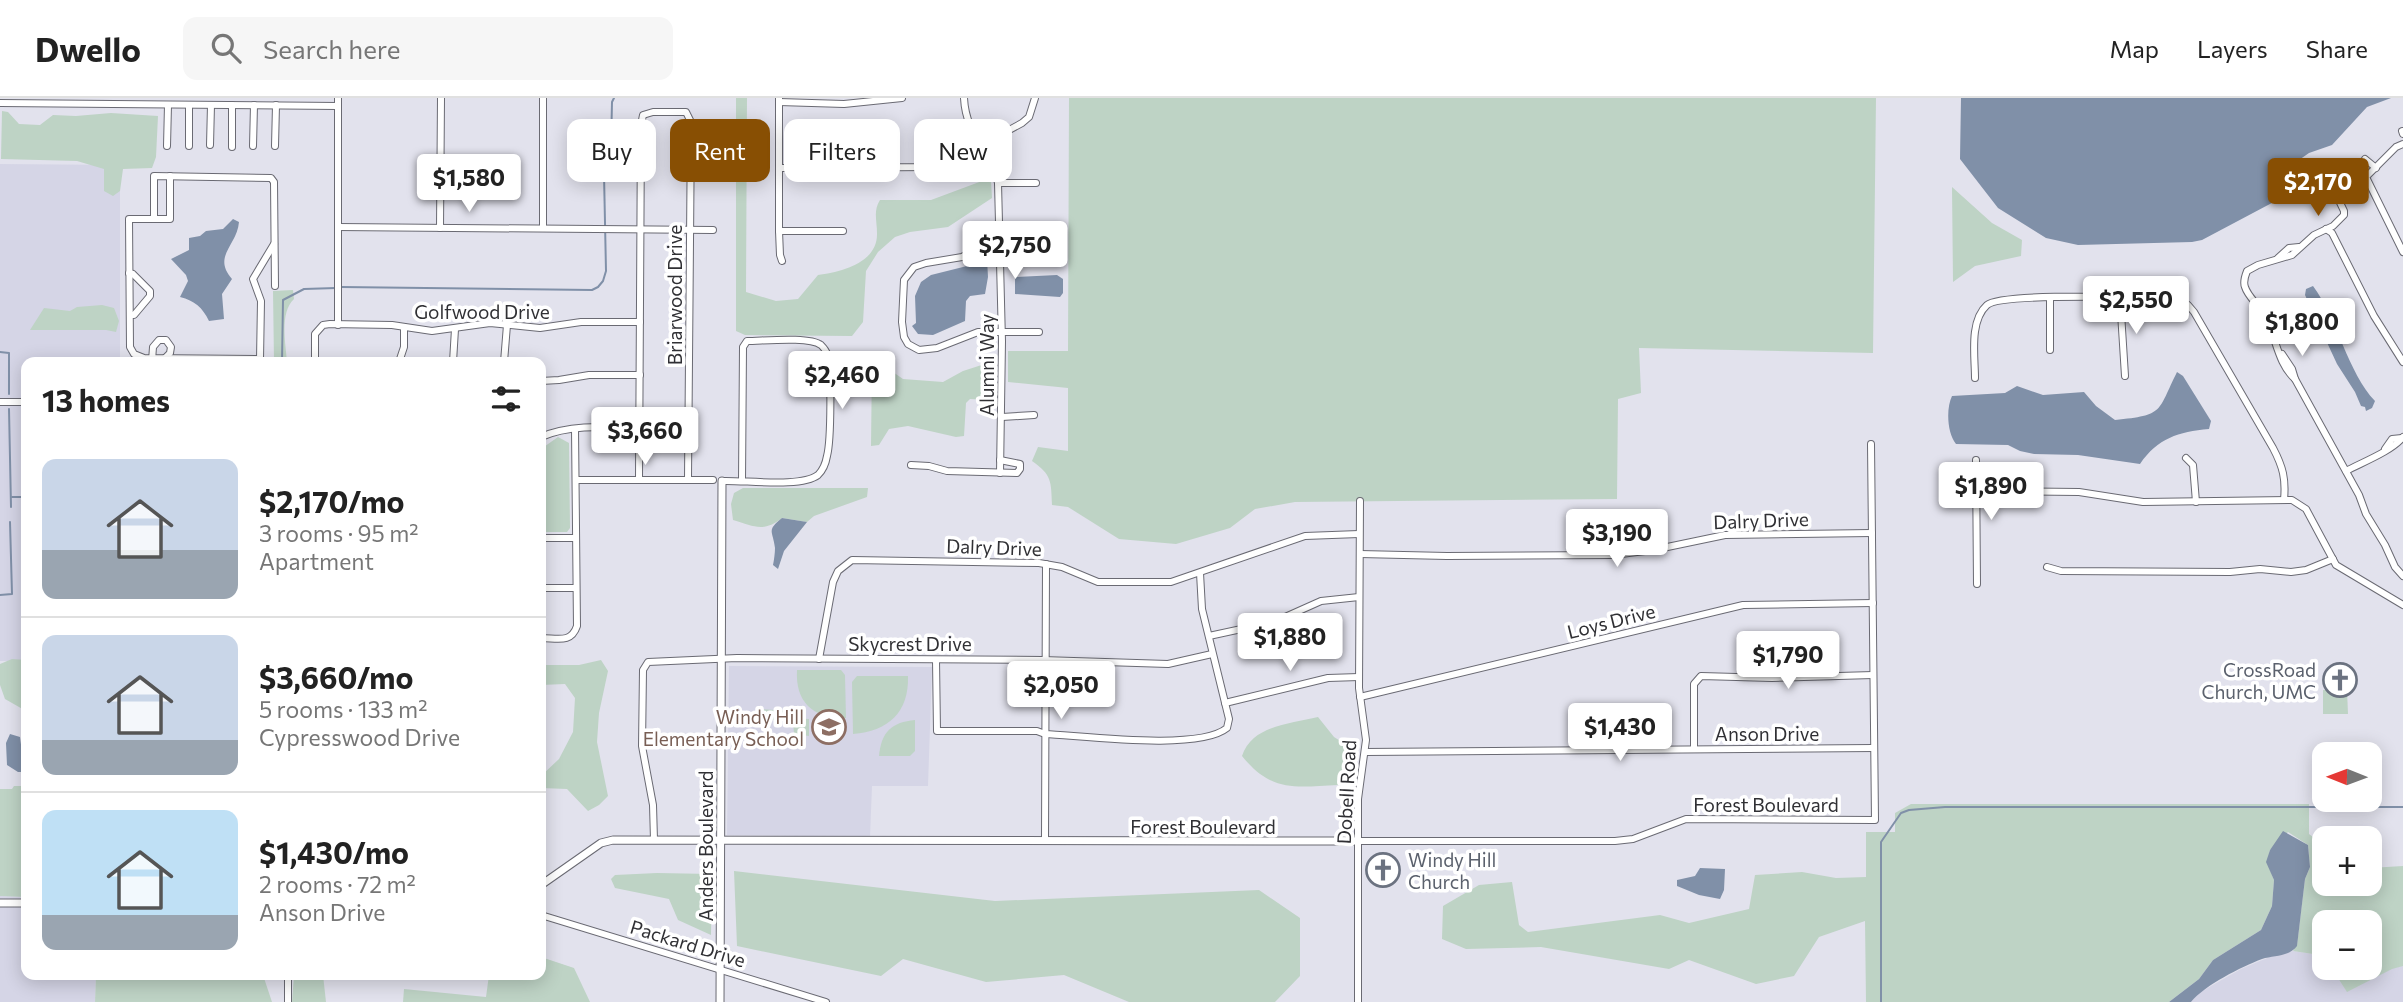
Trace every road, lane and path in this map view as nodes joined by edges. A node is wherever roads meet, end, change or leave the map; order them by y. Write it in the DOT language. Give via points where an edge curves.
graph roads {
  1 [pos="441,98"];
  2 [pos="543,98"];
  3 [pos="902,98"];
  4 [pos="964,98"];
  5 [pos="1035,98"];
  6 [pos="779,100"];
  7 [pos="338,102"];
  8 [pos="0,103"];
  9 [pos="168,105"];
  10 [pos="189,105"];
  11 [pos="211,105"];
  12 [pos="232,105"];
  13 [pos="254,105"];
  14 [pos="276,105"];
  15 [pos="967,119"];
  16 [pos="1012,129"];
  17 [pos="2403,144"];
  18 [pos="210,145"];
  19 [pos="167,146"];
  20 [pos="189,146"];
  21 [pos="253,146"];
  22 [pos="275,146"];
  23 [pos="232,147"];
  24 [pos="2365,159"];
  25 [pos="780,168"];
  26 [pos="914,168"];
  27 [pos="2376,168"];
  28 [pos="170,176"];
  29 [pos="998,183"];
  30 [pos="1036,183"];
  31 [pos="2333,188"];
  32 [pos="154,219"];
  33 [pos="338,227"];
  34 [pos="440,228"];
  35 [pos="543,228"];
  36 [pos="2326,229"];
  37 [pos="641,230"];
  38 [pos="690,230"];
  39 [pos="713,230"];
  40 [pos="779,231"];
  41 [pos="843,231"];
  42 [pos="999,242"];
  43 [pos="1037,242"];
  44 [pos="274,244"];
  45 [pos="2403,252"];
  46 [pos="782,261"];
  47 [pos="130,273"];
  48 [pos="275,286"];
  49 [pos="2120,297"];
  50 [pos="2050,298"];
  51 [pos="130,315"];
  52 [pos="640,322"];
  53 [pos="338,325"];
  54 [pos="507,325"];
  55 [pos="404,327"];
  56 [pos="455,329"];
  57 [pos="1001,332"];
  58 [pos="1039,332"];
  59 [pos="2403,347"];
  60 [pos="2050,350"];
  61 [pos="2396,352"];
  62 [pos="141,357"];
  63 [pos="260,357"];
  64 [pos="315,357"];
  65 [pos="401,357"];
  66 [pos="453,357"];
  67 [pos="504,357"];
  68 [pos="2403,362"];
  69 [pos="640,375"];
  70 [pos="2125,376"];
  71 [pos="1975,378"];
  72 [pos="546,381"];
  73 [pos="0,402"];
  74 [pos="21,402"];
  75 [pos="1034,415"];
  76 [pos="1002,417"];
  77 [pos="639,428"];
  78 [pos="575,429"];
  79 [pos="546,434"];
  80 [pos="2403,437"];
  81 [pos="1871,444"];
  82 [pos="2186,458"];
  83 [pos="1000,460"];
  84 [pos="1976,460"];
  85 [pos="911,465"];
  86 [pos="2346,471"];
  87 [pos="1000,473"];
  88 [pos="688,479"];
  89 [pos="576,480"];
  90 [pos="639,480"];
  91 [pos="713,480"];
  92 [pos="722,481"];
  93 [pos="742,481"];
  94 [pos="1978,491"];
  95 [pos="2284,500"];
  96 [pos="1360,501"];
  97 [pos="2196,502"];
  98 [pos="1872,533"];
  99 [pos="1359,534"];
  100 [pos="546,538"];
  101 [pos="576,538"];
  102 [pos="1360,554"];
  103 [pos="2333,559"];
  104 [pos="1046,564"];
  105 [pos="2047,567"];
  106 [pos="1200,573"];
  107 [pos="2403,576"];
  108 [pos="1977,584"];
  109 [pos="546,588"];
  110 [pos="576,588"];
  111 [pos="1359,597"];
  112 [pos="1873,603"];
  113 [pos="2403,605"];
  114 [pos="1209,636"];
  115 [pos="546,638"];
  116 [pos="1212,654"];
  117 [pos="819,659"];
  118 [pos="721,660"];
  119 [pos="936,660"];
  120 [pos="1046,661"];
  121 [pos="1873,675"];
  122 [pos="1359,677"];
  123 [pos="1360,697"];
  124 [pos="1225,703"];
  125 [pos="1045,734"];
  126 [pos="1694,748"];
  127 [pos="1874,748"];
  128 [pos="1365,752"];
  129 [pos="654,840"];
  130 [pos="720,841"];
  131 [pos="1045,841"];
  132 [pos="1358,841"];
  133 [pos="546,882"];
  134 [pos="0,903"];
  135 [pos="21,903"];
  136 [pos="546,917"];
  137 [pos="720,970"];
  138 [pos="288,980"];
  139 [pos="288,1002"];
  140 [pos="720,1002"];
  141 [pos="826,1002"];
  142 [pos="1358,1002"];
  1 -- 34 [label="street"];
  2 -- 35 [label="street"];
  3 -- 6 [label="street" via="844,104"];
  4 -- 15 [label="street, Alumni Way"];
  5 -- 16 [label="street" via="1031,113"];
  6 -- 25 [label="street"];
  7 -- 14 [label="street"];
  7 -- 33 [label="street"];
  8 -- 9 [label="street"];
  9 -- 10 [label="street"];
  9 -- 19 [label="street"];
  10 -- 11 [label="street"];
  10 -- 20 [label="street"];
  11 -- 12 [label="street"];
  11 -- 18 [label="street"];
  12 -- 13 [label="street"];
  12 -- 23 [label="street"];
  13 -- 14 [label="street"];
  13 -- 21 [label="street"];
  14 -- 22 [label="street"];
  17 -- 27 [label="street"];
  24 -- 27 [label="street"];
  25 -- 26 [label="street"];
  25 -- 40 [label="street"];
  27 -- 45 [label="street" via="2366,177"];
  28 -- 32 [label="street" via="170,219"];
  28 -- 32 [label="street" via="154,176"];
  28 -- 44 [label="street" via="271,178"];
  29 -- 30 [label="street"];
  29 -- 42 [label="street, Alumni Way"];
  31 -- 36 [label="street" via="2344,215"];
  32 -- 47 [label="street" via="129,219"];
  33 -- 34 [label="street"];
  33 -- 53 [label="street"];
  34 -- 35 [label="street"];
  35 -- 37 [label="street"];
  36 -- 61 [label="street"];
  36 -- 86 [label="street" via="2292,255 2247,271 2244,281"];
  37 -- 38 [label="street"];
  37 -- 38 [label="street, Briarwood Drive" via="643,116 686,112 691,122"];
  37 -- 52 [label="street"];
  38 -- 39 [label="street"];
  38 -- 88 [label="street, Briarwood Drive"];
  40 -- 41 [label="street"];
  40 -- 46 [label="street"];
  42 -- 43 [label="street"];
  42 -- 57 [label="street, Alumni Way"];
  42 -- 57 [label="street" via="962,257 920,264 904,280 902,311 903,331 914,348 926,349 978,332"];
  44 -- 48 [label="street"];
  44 -- 63 [label="street" via="253,279 261,301"];
  47 -- 51 [label="street"];
  47 -- 51 [label="street" via="150,296"];
  49 -- 50 [label="street"];
  49 -- 70 [label="street"];
  49 -- 95 [label="street" via="2175,298 2188,305 2283,465"];
  50 -- 60 [label="street"];
  50 -- 71 [label="street" via="1988,304 1976,326"];
  51 -- 62 [label="street" via="131,351"];
  52 -- 54 [label="street, Golfwood Drive" via="581,322 540,328"];
  52 -- 69 [label="street"];
  53 -- 55 [label="street, Golfwood Drive"];
  53 -- 64 [label="street" via="318,329"];
  54 -- 56 [label="street, Golfwood Drive" via="478,323"];
  54 -- 67 [label="street"];
  55 -- 56 [label="street, Golfwood Drive"];
  55 -- 65 [label="street"];
  56 -- 66 [label="street"];
  57 -- 58 [label="street"];
  57 -- 76 [label="street, Alumni Way"];
  59 -- 61 [label="street"];
  61 -- 68 [label="street"];
  69 -- 72 [label="street" via="589,374"];
  69 -- 77 [label="street"];
  73 -- 74 [label="street"];
  75 -- 76 [label="street"];
  76 -- 83 [label="street, Alumni Way"];
  77 -- 78 [label="street"];
  77 -- 90 [label="street"];
  78 -- 79 [label="street"];
  78 -- 89 [label="street"];
  80 -- 86 [label="street" via="2395,447"];
  81 -- 98 [label="street"];
  82 -- 97 [label="street" via="2193,465"];
  83 -- 87 [label="street, Alumni Way"];
  83 -- 87 [label="street" via="1020,464 1017,473"];
  84 -- 94 [label="street"];
  85 -- 87 [label="street"];
  86 -- 107 [label="street"];
  88 -- 90 [label="street"];
  88 -- 91 [label="street"];
  89 -- 90 [label="street"];
  89 -- 101 [label="street"];
  92 -- 93 [label="street"];
  92 -- 118 [label="street, Anders Boulevard"];
  93 -- 93 [label="street" via="743,347 747,341 805,341 821,346 829,368 828,452 821,471 800,481"];
  94 -- 97 [label="street" via="2079,492 2143,502"];
  94 -- 108 [label="street"];
  95 -- 97 [label="street"];
  95 -- 103 [label="street" via="2306,509"];
  96 -- 99 [label="street, Dobell Road"];
  98 -- 102 [label="street, Dalry Drive" via="1725,535 1614,555"];
  98 -- 112 [label="street"];
  99 -- 102 [label="street, Dobell Road"];
  99 -- 106 [label="street, Dalry Drive" via="1305,537"];
  100 -- 101 [label="street"];
  101 -- 110 [label="street"];
  102 -- 111 [label="street, Dobell Road"];
  103 -- 105 [label="street" via="2291,572 2061,571"];
  103 -- 113 [label="street" via="2350,575"];
  104 -- 106 [label="street, Dalry Drive" via="1104,582 1171,582"];
  104 -- 117 [label="street, Dalry Drive" via="852,560 833,582"];
  104 -- 120 [label="street"];
  106 -- 114 [label="street"];
  109 -- 110 [label="street"];
  110 -- 115 [label="street" via="575,634"];
  111 -- 114 [label="street" via="1321,601 1274,622"];
  111 -- 122 [label="street, Dobell Road"];
  112 -- 121 [label="street"];
  112 -- 123 [label="street, Loys Drive" via="1743,605"];
  114 -- 116 [label="street"];
  116 -- 120 [label="street, Skycrest Drive" via="1173,664"];
  116 -- 124 [label="street"];
  117 -- 118 [label="street, Skycrest Drive"];
  117 -- 119 [label="street, Skycrest Drive"];
  118 -- 129 [label="street, Skycrest Drive" via="648,662 643,670 642,746"];
  118 -- 130 [label="street, Anders Boulevard"];
  119 -- 120 [label="street, Skycrest Drive"];
  119 -- 125 [label="street" via="937,731"];
  120 -- 125 [label="street"];
  121 -- 126 [label="street" via="1702,676 1695,681"];
  121 -- 127 [label="street"];
  122 -- 123 [label="street, Dobell Road"];
  122 -- 124 [label="street" via="1328,678"];
  123 -- 128 [label="street, Dobell Road"];
  124 -- 125 [label="street" via="1229,724 1225,730 1181,741"];
  125 -- 131 [label="street"];
  126 -- 127 [label="street, Anson Drive"];
  126 -- 128 [label="street, Anson Drive"];
  127 -- 132 [label="street, Forest Boulevard" via="1875,821 1686,819 1615,841"];
  128 -- 132 [label="street, Dobell Road" via="1358,790"];
  129 -- 130 [label="street, Forest Boulevard"];
  129 -- 133 [label="street, Forest Boulevard" via="601,843"];
  130 -- 131 [label="street, Forest Boulevard"];
  130 -- 137 [label="street, Anders Boulevard"];
  131 -- 132 [label="street, Forest Boulevard"];
  132 -- 142 [label="street, Dobell Road"];
  134 -- 135 [label="street"];
  136 -- 137 [label="street, Packard Drive"];
  137 -- 140 [label="street, Anders Boulevard"];
  137 -- 141 [label="street, Packard Drive"];
  138 -- 139 [label="street"];
}
